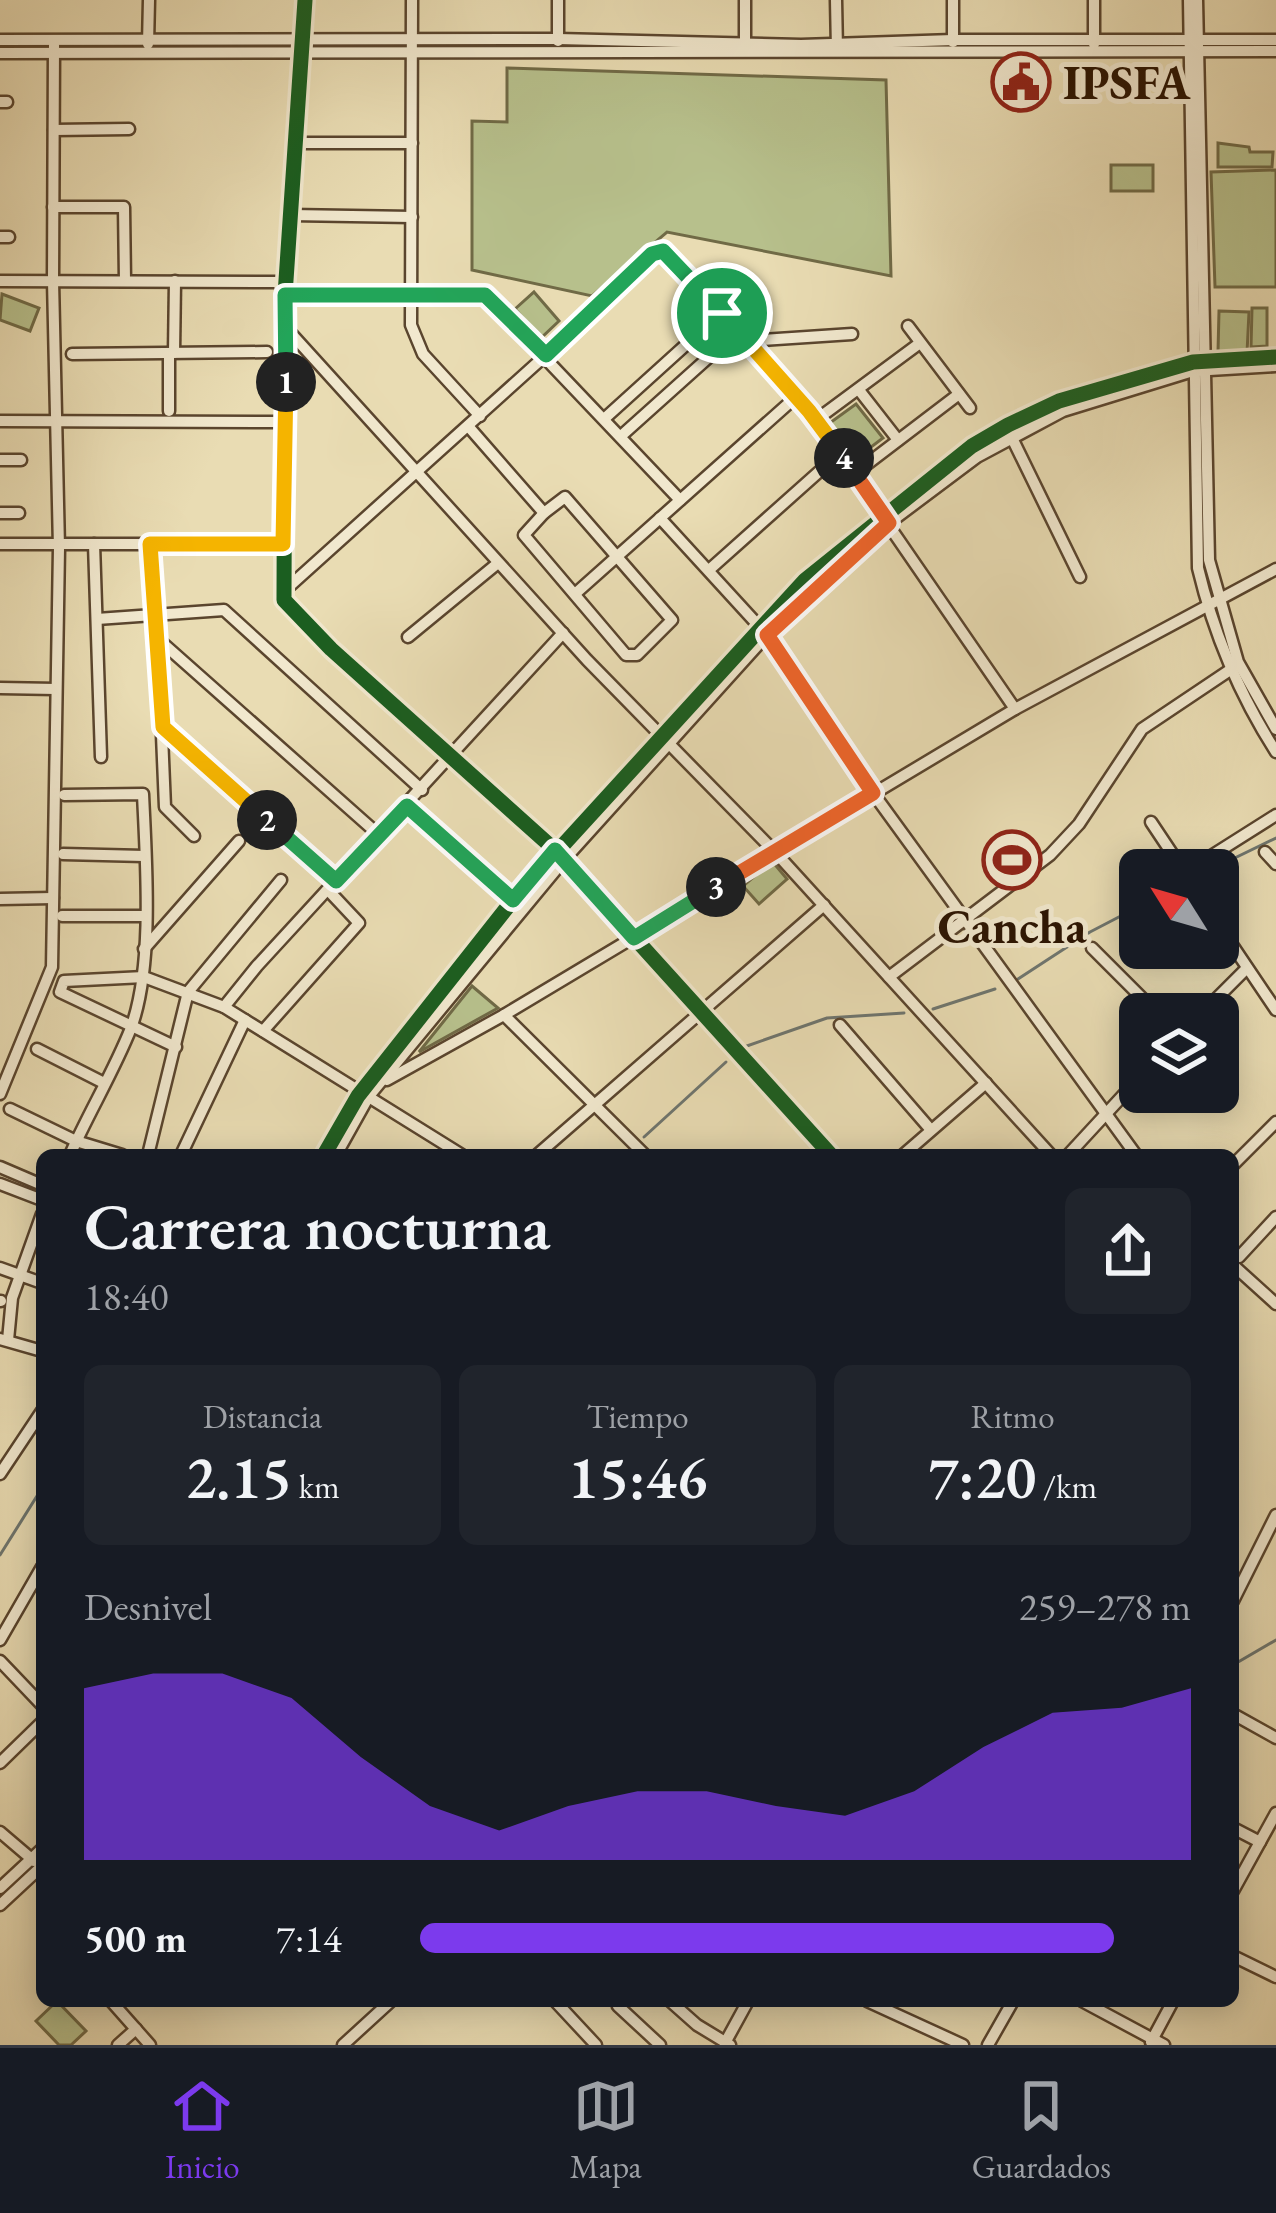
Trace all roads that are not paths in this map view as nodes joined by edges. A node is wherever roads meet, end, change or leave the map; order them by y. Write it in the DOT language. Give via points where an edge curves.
graph roads {
  1 [pos="149,0"];
  2 [pos="305,0"];
  3 [pos="412,0"];
  4 [pos="558,0"];
  5 [pos="745,0"];
  6 [pos="836,0"];
  7 [pos="952,0"];
  8 [pos="1094,0"];
  9 [pos="1193,0"];
  10 [pos="0,40"];
  11 [pos="1276,40"];
  12 [pos="745,44"];
  13 [pos="411,45"];
  14 [pos="557,45"];
  15 [pos="1193,45"];
  16 [pos="54,46"];
  17 [pos="953,46"];
  18 [pos="1094,46"];
  19 [pos="148,47"];
  20 [pos="302,48"];
  21 [pos="696,48"];
  22 [pos="837,49"];
  23 [pos="1276,51"];
  24 [pos="0,53"];
  25 [pos="129,129"];
  26 [pos="54,130"];
  27 [pos="412,142"];
  28 [pos="296,143"];
  29 [pos="53,207"];
  30 [pos="291,215"];
  31 [pos="412,217"];
  32 [pos="0,281"];
  33 [pos="53,281"];
  34 [pos="124,281"];
  35 [pos="175,281"];
  36 [pos="285,288"];
  37 [pos="411,294"];
  38 [pos="722,313"];
  39 [pos="908,326"];
  40 [pos="286,327"];
  41 [pos="738,331"];
  42 [pos="852,334"];
  43 [pos="748,341"];
  44 [pos="920,343"];
  45 [pos="267,352"];
  46 [pos="172,353"];
  47 [pos="71,354"];
  48 [pos="546,355"];
  49 [pos="1276,357"];
  50 [pos="1197,366"];
  51 [pos="1276,366"];
  52 [pos="859,390"];
  53 [pos="959,394"];
  54 [pos="796,396"];
  55 [pos="970,408"];
  56 [pos="169,411"];
  57 [pos="479,416"];
  58 [pos="604,418"];
  59 [pos="816,420"];
  60 [pos="0,421"];
  61 [pos="56,421"];
  62 [pos="284,422"];
  63 [pos="468,427"];
  64 [pos="621,436"];
  65 [pos="1011,436"];
  66 [pos="898,440"];
  67 [pos="840,453"];
  68 [pos="0,460"];
  69 [pos="21,460"];
  70 [pos="413,472"];
  71 [pos="854,474"];
  72 [pos="680,500"];
  73 [pos="0,513"];
  74 [pos="19,513"];
  75 [pos="544,513"];
  76 [pos="660,518"];
  77 [pos="886,519"];
  78 [pos="0,544"];
  79 [pos="58,544"];
  80 [pos="94,544"];
  81 [pos="150,544"];
  82 [pos="283,544"];
  83 [pos="618,556"];
  84 [pos="498,563"];
  85 [pos="709,570"];
  86 [pos="1274,573"];
  87 [pos="1080,577"];
  88 [pos="283,592"];
  89 [pos="576,593"];
  90 [pos="1212,603"];
  91 [pos="156,615"];
  92 [pos="97,619"];
  93 [pos="764,630"];
  94 [pos="562,633"];
  95 [pos="408,637"];
  96 [pos="158,638"];
  97 [pos="1230,670"];
  98 [pos="0,688"];
  99 [pos="56,689"];
  100 [pos="1015,709"];
  101 [pos="163,727"];
  102 [pos="1276,729"];
  103 [pos="666,738"];
  104 [pos="1276,752"];
  105 [pos="454,756"];
  106 [pos="101,757"];
  107 [pos="422,790"];
  108 [pos="873,793"];
  109 [pos="64,795"];
  110 [pos="407,806"];
  111 [pos="1276,815"];
  112 [pos="1151,822"];
  113 [pos="379,835"];
  114 [pos="194,836"];
  115 [pos="238,841"];
  116 [pos="1171,849"];
  117 [pos="1220,849"];
  118 [pos="1265,852"];
  119 [pos="776,853"];
  120 [pos="63,854"];
  121 [pos="560,855"];
  122 [pos="144,856"];
  123 [pos="1276,865"];
  124 [pos="281,880"];
  125 [pos="332,886"];
  126 [pos="53,898"];
  127 [pos="0,899"];
  128 [pos="513,900"];
  129 [pos="824,905"];
  130 [pos="62,916"];
  131 [pos="144,916"];
  132 [pos="965,919"];
  133 [pos="634,938"];
  134 [pos="144,949"];
  135 [pos="1092,949"];
  136 [pos="1239,956"];
  137 [pos="1247,968"];
  138 [pos="144,977"];
  139 [pos="889,977"];
  140 [pos="188,992"];
  141 [pos="1137,993"];
  142 [pos="1223,993"];
  143 [pos="224,1007"];
  144 [pos="1276,1010"];
  145 [pos="703,1012"];
  146 [pos="504,1015"];
  147 [pos="245,1020"];
  148 [pos="840,1025"];
  149 [pos="131,1027"];
  150 [pos="263,1031"];
  151 [pos="176,1047"];
  152 [pos="37,1049"];
  153 [pos="104,1083"];
  154 [pos="986,1083"];
  155 [pos="379,1085"];
  156 [pos="0,1094"];
  157 [pos="365,1094"];
  158 [pos="1119,1099"];
  159 [pos="593,1103"];
  160 [pos="10,1109"];
  161 [pos="1106,1113"];
  162 [pos="1276,1122"];
  163 [pos="931,1130"];
  164 [pos="76,1141"];
  165 [pos="73,1149"];
  166 [pos="102,1149"];
  167 [pos="150,1149"];
  168 [pos="185,1149"];
  169 [pos="328,1149"];
  170 [pos="339,1149"];
  171 [pos="453,1149"];
  172 [pos="543,1149"];
  173 [pos="639,1149"];
  174 [pos="826,1149"];
  175 [pos="910,1149"];
  176 [pos="1046,1149"];
  177 [pos="1073,1149"];
  178 [pos="1132,1149"];
  179 [pos="1239,1159"];
  180 [pos="0,1167"];
  181 [pos="36,1182"];
  182 [pos="0,1184"];
  183 [pos="36,1198"];
  184 [pos="1276,1216"];
  185 [pos="36,1230"];
  186 [pos="1239,1258"];
  187 [pos="1239,1264"];
  188 [pos="0,1268"];
  189 [pos="19,1275"];
  190 [pos="36,1281"];
  191 [pos="1276,1304"];
  192 [pos="4,1340"];
  193 [pos="36,1349"];
  194 [pos="36,1420"];
  195 [pos="0,1447"];
  196 [pos="17,1448"];
  197 [pos="0,1474"];
  198 [pos="1274,1522"];
  199 [pos="36,1577"];
  200 [pos="1239,1585"];
  201 [pos="0,1640"];
  202 [pos="0,1661"];
  203 [pos="36,1700"];
  204 [pos="1239,1717"];
  205 [pos="36,1728"];
  206 [pos="1276,1738"];
  207 [pos="0,1763"];
  208 [pos="1276,1813"];
  209 [pos="1239,1831"];
  210 [pos="0,1832"];
  211 [pos="1260,1842"];
  212 [pos="36,1862"];
  213 [pos="36,1865"];
  214 [pos="36,1866"];
  215 [pos="1239,1880"];
  216 [pos="0,1888"];
  217 [pos="0,1905"];
  218 [pos="1239,1959"];
  219 [pos="1276,1977"];
  220 [pos="116,2007"];
  221 [pos="384,2007"];
  222 [pos="564,2007"];
  223 [pos="619,2007"];
  224 [pos="678,2007"];
  225 [pos="745,2007"];
  226 [pos="880,2007"];
  227 [pos="1010,2007"];
  228 [pos="1092,2007"];
  229 [pos="1170,2007"];
  230 [pos="136,2029"];
  231 [pos="652,2042"];
  232 [pos="1155,2043"];
  233 [pos="728,2044"];
  234 [pos="118,2045"];
  235 [pos="150,2045"];
  236 [pos="343,2045"];
  237 [pos="596,2045"];
  238 [pos="963,2045"];
  239 [pos="988,2045"];
  1 -- 19 [label="street"];
  2 -- 20 [label="street"];
  3 -- 13 [label="street"];
  4 -- 14 [label="street"];
  5 -- 12 [label="street"];
  6 -- 22 [label="street"];
  7 -- 17 [label="street"];
  8 -- 18 [label="street"];
  9 -- 15 [label="street"];
  10 -- 16 [label="street"];
  11 -- 15 [label="street"];
  12 -- 21 [label="street"];
  12 -- 22 [label="street"];
  13 -- 14 [label="street"];
  13 -- 20 [label="street"];
  13 -- 27 [label="street"];
  14 -- 21 [label="street"];
  15 -- 18 [label="street"];
  15 -- 23 [label="street"];
  15 -- 50 [label="street"];
  16 -- 19 [label="street"];
  16 -- 24 [label="street"];
  16 -- 26 [label="street"];
  17 -- 18 [label="street"];
  17 -- 22 [label="street"];
  19 -- 20 [label="street"];
  20 -- 28 [label="street"];
  21 -- 22 [label="street"];
  25 -- 26 [label="street"];
  26 -- 29 [label="street"];
  27 -- 28 [label="street"];
  27 -- 31 [label="street"];
  28 -- 30 [label="street"];
  29 -- 33 [label="street"];
  29 -- 34 [label="street" via="124,207"];
  30 -- 31 [label="street"];
  30 -- 36 [label="street"];
  31 -- 37 [label="street"];
  32 -- 33 [label="street"];
  33 -- 34 [label="street"];
  33 -- 61 [label="street"];
  34 -- 35 [label="street"];
  35 -- 36 [label="street"];
  35 -- 46 [label="street"];
  36 -- 37 [label="street"];
  36 -- 40 [label="street"];
  37 -- 48 [label="street" via="485,295"];
  37 -- 57 [label="street" via="411,325 423,354"];
  38 -- 41 [label="street"];
  38 -- 48 [label="street" via="657,251"];
  38 -- 58 [label="street"];
  39 -- 44 [label="street"];
  40 -- 62 [label="street"];
  40 -- 70 [label="street"];
  41 -- 43 [label="street"];
  41 -- 64 [label="street"];
  42 -- 43 [label="street"];
  43 -- 54 [label="street"];
  44 -- 52 [label="street"];
  44 -- 53 [label="street"];
  45 -- 46 [label="street"];
  46 -- 47 [label="street"];
  46 -- 56 [label="street"];
  48 -- 57 [label="street"];
  48 -- 58 [label="street"];
  49 -- 50 [label="street"];
  50 -- 51 [label="street"];
  50 -- 65 [label="street"];
  50 -- 77 [label="street" via="1059,401 1008,424"];
  50 -- 90 [label="street" via="1196,538"];
  52 -- 59 [label="street"];
  52 -- 66 [label="street"];
  53 -- 55 [label="street"];
  53 -- 66 [label="street"];
  54 -- 59 [label="street"];
  54 -- 72 [label="street"];
  57 -- 63 [label="street"];
  58 -- 64 [label="street"];
  59 -- 67 [label="street"];
  60 -- 61 [label="street"];
  61 -- 62 [label="street"];
  61 -- 79 [label="street"];
  62 -- 82 [label="street"];
  63 -- 70 [label="street"];
  63 -- 75 [label="street"];
  64 -- 72 [label="street"];
  65 -- 77 [label="street"];
  65 -- 87 [label="street"];
  66 -- 71 [label="street"];
  67 -- 71 [label="street"];
  67 -- 85 [label="street"];
  68 -- 69 [label="street"];
  70 -- 84 [label="street"];
  70 -- 88 [label="street"];
  71 -- 77 [label="street"];
  72 -- 76 [label="street"];
  73 -- 74 [label="street"];
  75 -- 83 [label="street" via="566,497"];
  75 -- 89 [label="street" via="524,535"];
  76 -- 83 [label="street"];
  76 -- 85 [label="street"];
  77 -- 93 [label="street" via="806,580"];
  77 -- 100 [label="street"];
  78 -- 79 [label="street"];
  79 -- 80 [label="street"];
  79 -- 99 [label="street"];
  80 -- 81 [label="street"];
  80 -- 92 [label="street"];
  81 -- 82 [label="street"];
  81 -- 91 [label="street"];
  82 -- 88 [label="street"];
  83 -- 89 [label="street"];
  83 -- 89 [label="street" via="672,620 637,656 626,655"];
  84 -- 94 [label="street"];
  84 -- 95 [label="street"];
  85 -- 93 [label="street"];
  86 -- 90 [label="street"];
  88 -- 105 [label="street" via="304,624"];
  90 -- 97 [label="street"];
  90 -- 100 [label="street"];
  90 -- 102 [label="street"];
  91 -- 92 [label="street"];
  91 -- 96 [label="street"];
  91 -- 107 [label="street" via="224,610"];
  92 -- 106 [label="street"];
  93 -- 103 [label="street"];
  93 -- 108 [label="street"];
  94 -- 103 [label="street"];
  94 -- 105 [label="street"];
  96 -- 101 [label="street"];
  96 -- 113 [label="street"];
  97 -- 104 [label="street"];
  97 -- 132 [label="street" via="1142,729 1064,839"];
  98 -- 99 [label="street"];
  99 -- 126 [label="street"];
  100 -- 108 [label="street"];
  101 -- 114 [label="street" via="165,807"];
  101 -- 125 [label="street"];
  103 -- 119 [label="street"];
  103 -- 121 [label="street"];
  105 -- 107 [label="street"];
  105 -- 121 [label="street"];
  107 -- 110 [label="street"];
  108 -- 119 [label="street"];
  108 -- 132 [label="street"];
  109 -- 122 [label="street" via="142,794"];
  110 -- 113 [label="street"];
  110 -- 128 [label="street"];
  111 -- 117 [label="street"];
  112 -- 116 [label="street"];
  113 -- 125 [label="street"];
  115 -- 134 [label="street"];
  118 -- 123 [label="street"];
  119 -- 129 [label="street"];
  119 -- 133 [label="street"];
  120 -- 122 [label="street"];
  121 -- 128 [label="street"];
  121 -- 133 [label="street"];
  121 -- 155 [label="street"];
  122 -- 131 [label="street"];
  124 -- 140 [label="street"];
  125 -- 143 [label="street"];
  125 -- 150 [label="street" via="359,923"];
  126 -- 127 [label="street"];
  126 -- 156 [label="street" via="52,968"];
  128 -- 157 [label="street"];
  129 -- 139 [label="street"];
  129 -- 145 [label="street"];
  130 -- 131 [label="street"];
  131 -- 134 [label="street"];
  132 -- 139 [label="street"];
  132 -- 161 [label="street"];
  133 -- 145 [label="street"];
  133 -- 146 [label="street"];
  134 -- 138 [label="street"];
  135 -- 141 [label="street"];
  136 -- 137 [label="street"];
  137 -- 142 [label="street"];
  137 -- 144 [label="street"];
  138 -- 140 [label="street"];
  138 -- 149 [label="street"];
  138 -- 149 [label="street" via="67,979 60,992"];
  139 -- 154 [label="street"];
  140 -- 143 [label="street"];
  140 -- 151 [label="street"];
  143 -- 147 [label="street"];
  145 -- 159 [label="street"];
  145 -- 174 [label="street"];
  146 -- 155 [label="street"];
  146 -- 159 [label="street"];
  147 -- 150 [label="street"];
  147 -- 168 [label="street"];
  148 -- 163 [label="street"];
  149 -- 151 [label="street"];
  149 -- 153 [label="street"];
  150 -- 157 [label="street"];
  151 -- 167 [label="street"];
  152 -- 153 [label="street"];
  153 -- 164 [label="street"];
  154 -- 163 [label="street"];
  154 -- 176 [label="street"];
  155 -- 157 [label="street"];
  157 -- 169 [label="street"];
  157 -- 170 [label="street"];
  157 -- 171 [label="street"];
  158 -- 161 [label="street"];
  159 -- 172 [label="street"];
  159 -- 173 [label="street"];
  160 -- 164 [label="street"];
  161 -- 177 [label="street"];
  161 -- 178 [label="street"];
  162 -- 179 [label="street"];
  163 -- 175 [label="street"];
  164 -- 165 [label="street"];
  164 -- 166 [label="street"];
  180 -- 181 [label="street"];
  182 -- 183 [label="street"];
  184 -- 186 [label="street"];
  185 -- 189 [label="street"];
  187 -- 191 [label="street"];
  188 -- 189 [label="street"];
  189 -- 190 [label="street"];
  189 -- 192 [label="street"];
  192 -- 193 [label="street"];
  194 -- 196 [label="street"];
  195 -- 196 [label="street"];
  196 -- 197 [label="street"];
  198 -- 200 [label="street"];
  199 -- 201 [label="street"];
  202 -- 203 [label="street"];
  204 -- 206 [label="street"];
  205 -- 207 [label="street"];
  208 -- 211 [label="street"];
  209 -- 211 [label="street"];
  210 -- 212 [label="street"];
  211 -- 215 [label="street"];
  213 -- 216 [label="street"];
  214 -- 217 [label="street"];
  218 -- 219 [label="street"];
  220 -- 230 [label="street"];
  221 -- 236 [label="street"];
  222 -- 237 [label="street"];
  223 -- 231 [label="street"];
  224 -- 233 [label="street"];
  225 -- 233 [label="street"];
  226 -- 238 [label="street"];
  227 -- 239 [label="street"];
  228 -- 232 [label="street"];
  229 -- 232 [label="street"];
  230 -- 234 [label="street"];
  230 -- 235 [label="street"];
}
